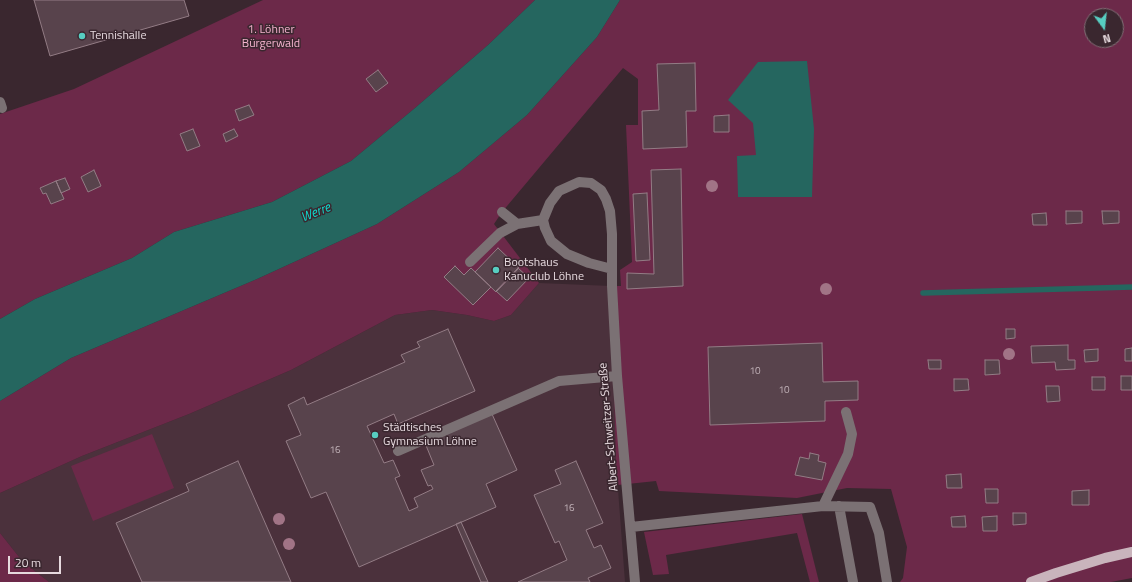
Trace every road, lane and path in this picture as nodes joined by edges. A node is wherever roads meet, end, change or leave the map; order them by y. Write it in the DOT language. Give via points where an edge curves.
graph roads {
  1 [pos="502,212"];
  2 [pos="543,220"];
  3 [pos="517,224"];
  4 [pos="470,262"];
  5 [pos="612,270"];
  6 [pos="617,376"];
  7 [pos="846,412"];
  8 [pos="398,451"];
  9 [pos="822,506"];
  10 [pos="839,506"];
  11 [pos="631,526"];
  12 [pos="1132,552"];
  13 [pos="635,582"];
  14 [pos="853,582"];
  15 [pos="887,582"];
  16 [pos="1031,582"];
  1 -- 3 [label="street"];
  2 -- 3 [label="street"];
  2 -- 5 [label="street" via="551,241 566,254"];
  2 -- 5 [label="street, Albert-Schweitzer-Straße" via="550,203 559,191 579,182 591,183 601,190 610,211"];
  3 -- 4 [label="street" via="500,233"];
  5 -- 6 [label="street, Albert-Schweitzer-Straße"];
  6 -- 8 [label="street" via="559,381"];
  6 -- 11 [label="street, Albert-Schweitzer-Straße"];
  7 -- 9 [label="street" via="852,434 848,454"];
  9 -- 10 [label="street"];
  9 -- 11 [label="street"];
  10 -- 14 [label="street"];
  10 -- 15 [label="street" via="870,507 879,533"];
  11 -- 13 [label="street, Albert-Schweitzer-Straße"];
  12 -- 16 [label="main road"];
}
